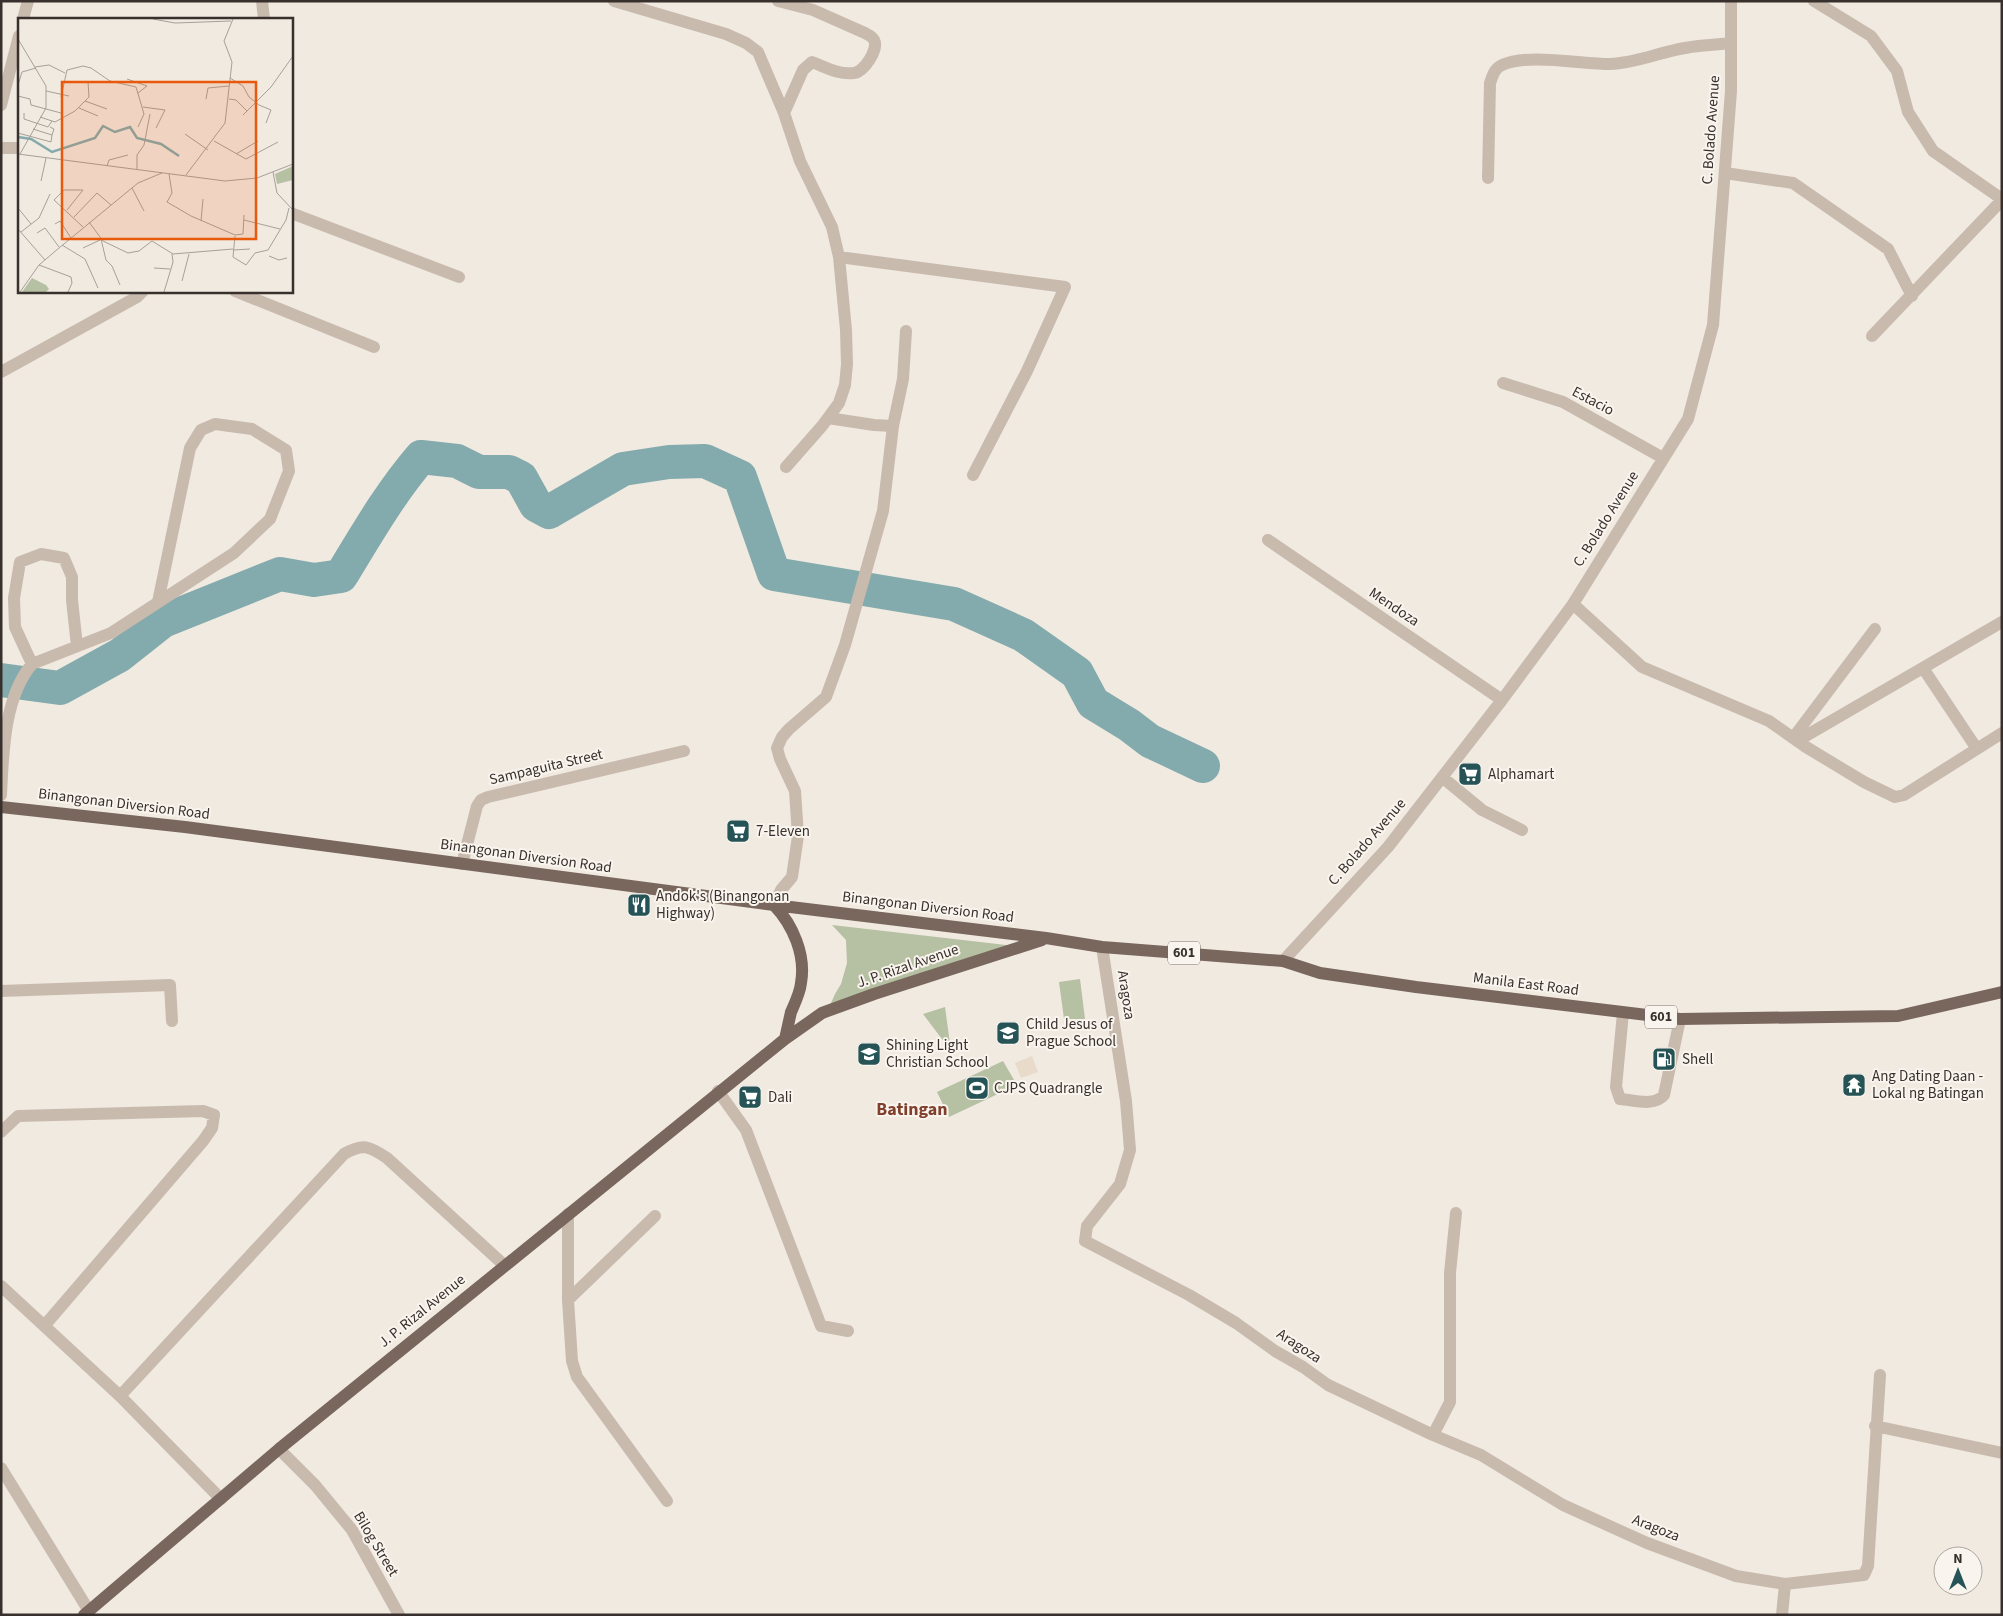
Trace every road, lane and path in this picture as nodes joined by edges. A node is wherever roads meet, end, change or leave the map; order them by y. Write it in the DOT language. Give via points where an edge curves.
graph roads {
  1 [pos="28,1"];
  2 [pos="262,1"];
  3 [pos="614,1"];
  4 [pos="778,1"];
  5 [pos="1731,1"];
  6 [pos="1822,3"];
  7 [pos="23,18"];
  8 [pos="264,18"];
  9 [pos="18,40"];
  10 [pos="1731,43"];
  11 [pos="1,106"];
  12 [pos="784,113"];
  13 [pos="1,148"];
  14 [pos="18,148"];
  15 [pos="1725,173"];
  16 [pos="1488,178"];
  17 [pos="2002,200"];
  18 [pos="292,213"];
  19 [pos="839,257"];
  20 [pos="459,277"];
  21 [pos="142,292"];
  22 [pos="237,292"];
  23 [pos="1912,296"];
  24 [pos="906,331"];
  25 [pos="1872,336"];
  26 [pos="374,348"];
  27 [pos="1,372"];
  28 [pos="1503,383"];
  29 [pos="828,418"];
  30 [pos="893,426"];
  31 [pos="1663,458"];
  32 [pos="786,467"];
  33 [pos="973,475"];
  34 [pos="1268,540"];
  35 [pos="158,602"];
  36 [pos="1573,604"];
  37 [pos="2000,628"];
  38 [pos="1875,629"];
  39 [pos="77,646"];
  40 [pos="32,664"];
  41 [pos="1923,668"];
  42 [pos="1502,700"];
  43 [pos="2002,733"];
  44 [pos="1795,739"];
  45 [pos="1977,749"];
  46 [pos="684,751"];
  47 [pos="1442,777"];
  48 [pos="1,795"];
  49 [pos="1,807"];
  50 [pos="1522,830"];
  51 [pos="462,864"];
  52 [pos="774,905"];
  53 [pos="1046,938"];
  54 [pos="1102,946"];
  55 [pos="1283,961"];
  56 [pos="1,991"];
  57 [pos="2002,992"];
  58 [pos="1623,1013"];
  59 [pos="1680,1020"];
  60 [pos="172,1021"];
  61 [pos="785,1039"];
  62 [pos="718,1092"];
  63 [pos="1,1132"];
  64 [pos="1456,1212"];
  65 [pos="568,1214"];
  66 [pos="655,1216"];
  67 [pos="504,1265"];
  68 [pos="1,1286"];
  69 [pos="568,1300"];
  70 [pos="45,1325"];
  71 [pos="848,1331"];
  72 [pos="1880,1375"];
  73 [pos="120,1396"];
  74 [pos="1875,1426"];
  75 [pos="1432,1435"];
  76 [pos="280,1449"];
  77 [pos="2002,1453"];
  78 [pos="1,1468"];
  79 [pos="221,1499"];
  80 [pos="667,1501"];
  81 [pos="1785,1584"];
  82 [pos="86,1613"];
  83 [pos="399,1615"];
  84 [pos="1782,1615"];
  1 -- 7 [label="street"];
  2 -- 8 [label="street"];
  3 -- 12 [label="street" via="726,34 746,43 758,52"];
  4 -- 12 [label="street" via="813,10 865,33 872,37 876,47 865,67 854,73 830,70 812,62 802,70"];
  5 -- 10 [label="street, C. Bolado Avenue"];
  6 -- 17 [label="street" via="1871,36 1897,71 1908,112 1934,151"];
  9 -- 11 [label="street"];
  10 -- 15 [label="street, C. Bolado Avenue"];
  10 -- 16 [label="street" via="1686,47 1609,64 1531,60 1503,64 1494,70 1490,83"];
  12 -- 19 [label="street" via="800,161 832,227"];
  13 -- 14 [label="street"];
  15 -- 23 [label="street" via="1794,183 1888,249"];
  15 -- 31 [label="street, C. Bolado Avenue" via="1713,325 1688,418"];
  17 -- 23 [label="street"];
  18 -- 20 [label="street"];
  19 -- 29 [label="street" via="846,330 846,384 839,403"];
  19 -- 33 [label="street" via="1066,287"];
  21 -- 27 [label="street"];
  22 -- 26 [label="street"];
  23 -- 25 [label="street"];
  24 -- 30 [label="street" via="903,379"];
  28 -- 31 [label="street, Estacio" via="1563,402"];
  29 -- 30 [label="street"];
  29 -- 32 [label="street"];
  30 -- 52 [label="street" via="883,511 834,677 826,698 789,729 777,748 795,790 798,836 792,877"];
  31 -- 36 [label="street, C. Bolado Avenue"];
  34 -- 42 [label="street, Mendoza"];
  35 -- 35 [label="street" via="190,448 201,430 215,424 252,429 286,450 289,471 270,519 234,553"];
  35 -- 39 [label="street" via="111,633"];
  36 -- 42 [label="street, C. Bolado Avenue"];
  36 -- 44 [label="street" via="1642,667 1769,721"];
  37 -- 41 [label="street"];
  38 -- 44 [label="street"];
  39 -- 40 [label="street"];
  39 -- 40 [label="street" via="72,577 64,558 41,554 20,562 14,598 15,627"];
  40 -- 48 [label="street" via="23,674 4,735"];
  41 -- 44 [label="street"];
  41 -- 45 [label="street"];
  42 -- 47 [label="street, C. Bolado Avenue"];
  43 -- 45 [label="street"];
  44 -- 45 [label="street" via="1864,782 1895,796 1904,795"];
  46 -- 51 [label="street, Sampaguita Street" via="488,796 478,806"];
  47 -- 50 [label="street" via="1482,810"];
  47 -- 55 [label="street, C. Bolado Avenue" via="1388,847"];
  49 -- 51 [label="main road, Binangonan Diversion Road" via="185,827"];
  51 -- 52 [label="main road, Binangonan Diversion Road"];
  52 -- 53 [label="main road, Binangonan Diversion Road"];
  52 -- 61 [label="main road" via="795,936 802,966 801,984"];
  53 -- 54 [label="main road, Manila East Road / 601"];
  53 -- 61 [label="main road, J. P. Rizal Avenue / 601" via="822,1014"];
  54 -- 55 [label="main road, Manila East Road / 601"];
  54 -- 75 [label="street, Aragoza" via="1126,1101 1130,1150 1120,1184 1087,1226 1085,1240 1236,1323 1328,1385"];
  55 -- 58 [label="main road, Manila East Road / 601" via="1320,973"];
  56 -- 60 [label="street" via="170,985"];
  57 -- 59 [label="main road, Manila East Road / 601" via="1898,1016"];
  58 -- 59 [label="main road, Manila East Road / 601"];
  58 -- 59 [label="street" via="1616,1087 1620,1099 1653,1102 1664,1095"];
  61 -- 62 [label="main road, J. P. Rizal Avenue / 601"];
  62 -- 65 [label="main road, J. P. Rizal Avenue / 601"];
  62 -- 71 [label="street" via="746,1130 821,1326"];
  63 -- 70 [label="street" via="18,1116 203,1111 214,1115 212,1128 203,1141"];
  64 -- 75 [label="street" via="1450,1273 1450,1402"];
  65 -- 67 [label="main road, J. P. Rizal Avenue / 601"];
  65 -- 69 [label="street"];
  66 -- 69 [label="street"];
  67 -- 73 [label="street" via="387,1158 373,1148 358,1146 344,1154"];
  67 -- 76 [label="main road, J. P. Rizal Avenue / 601"];
  68 -- 70 [label="street"];
  69 -- 80 [label="street" via="572,1361 577,1377"];
  70 -- 73 [label="street"];
  72 -- 74 [label="street"];
  73 -- 79 [label="street"];
  74 -- 77 [label="street"];
  74 -- 81 [label="street, Aragoza" via="1868,1566 1864,1575"];
  75 -- 81 [label="street, Aragoza" via="1481,1455 1563,1505 1647,1543 1736,1576"];
  76 -- 79 [label="main road, J. P. Rizal Avenue / 601"];
  76 -- 83 [label="street, Bilog Street" via="352,1530"];
  78 -- 82 [label="street"];
  79 -- 82 [label="main road, J. P. Rizal Avenue / 601"];
  81 -- 84 [label="street"];
}
